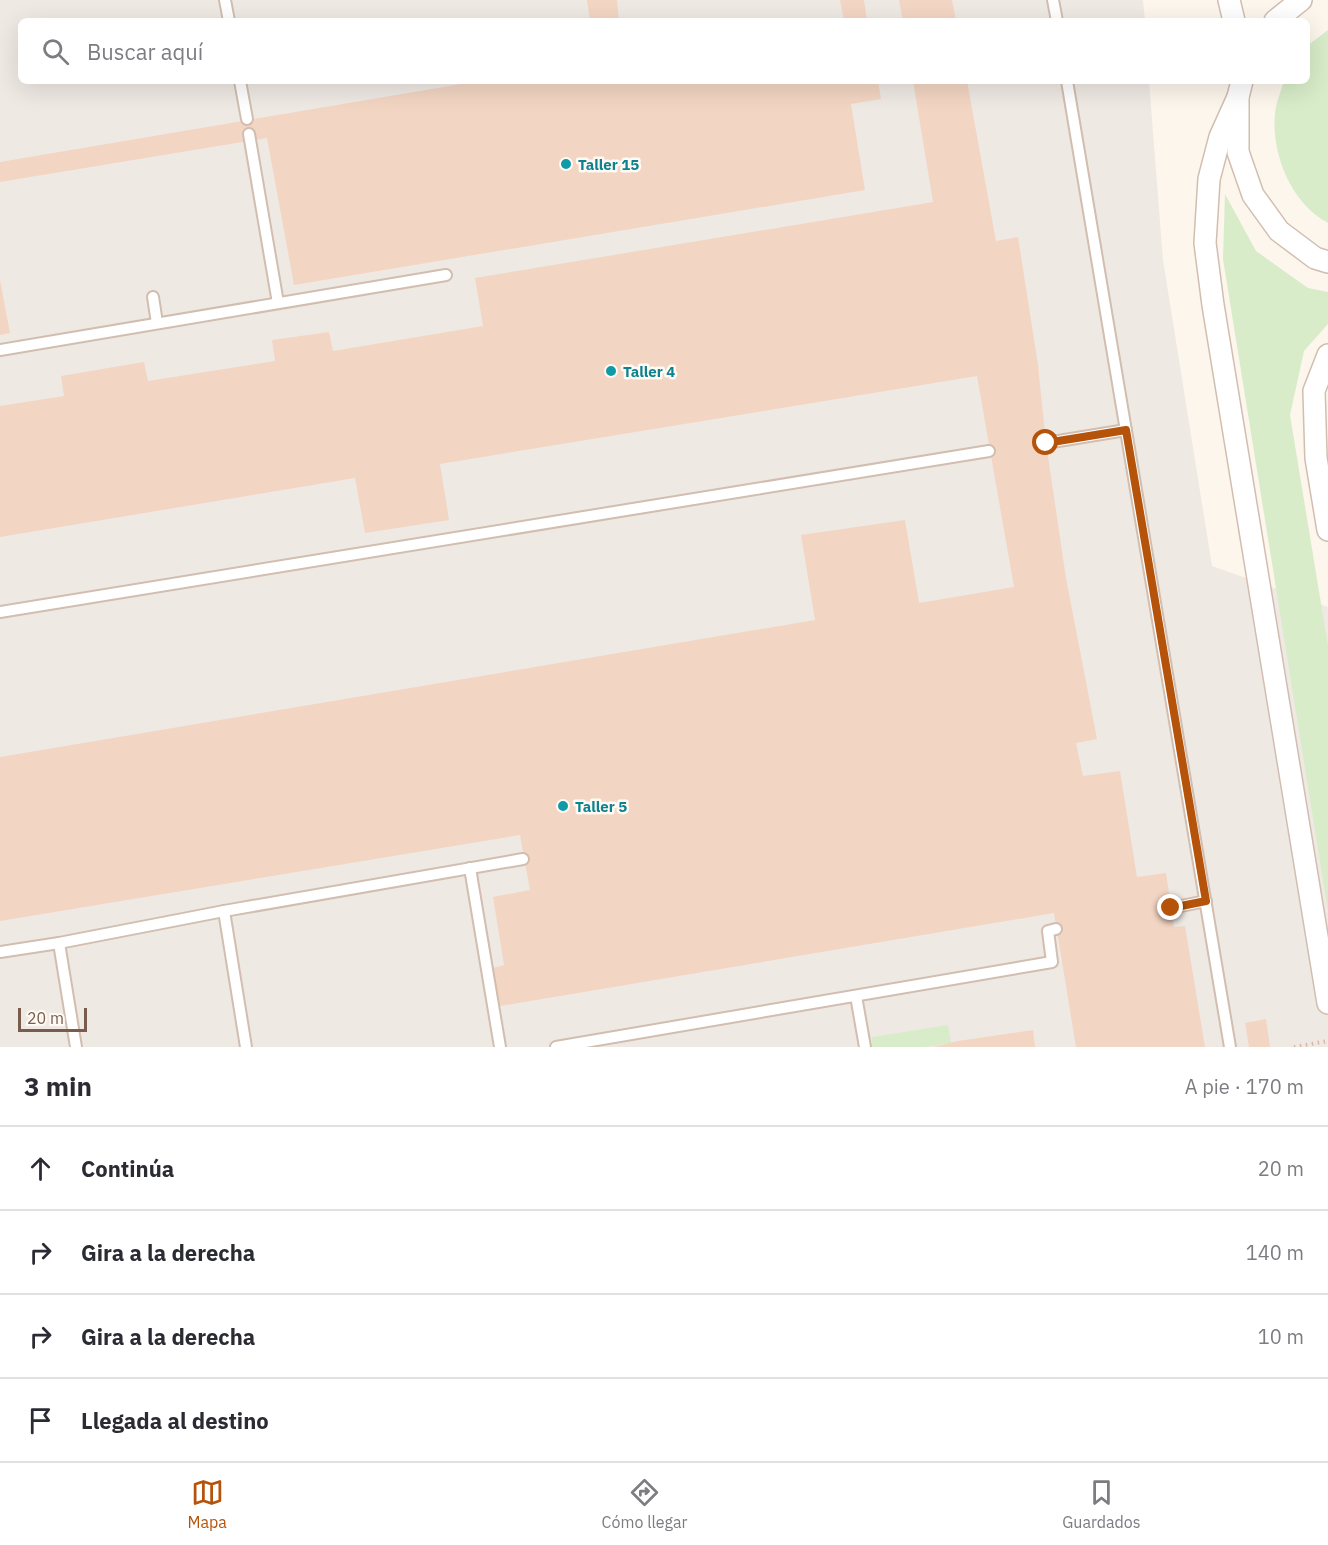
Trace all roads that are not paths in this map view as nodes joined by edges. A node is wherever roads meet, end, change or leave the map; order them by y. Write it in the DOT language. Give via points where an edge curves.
graph roads {
  1 [pos="225,0"];
  2 [pos="1053,0"];
  3 [pos="1229,0"];
  4 [pos="1301,0"];
  5 [pos="228,18"];
  6 [pos="1056,18"];
  7 [pos="1233,18"];
  8 [pos="1279,18"];
  9 [pos="241,84"];
  10 [pos="1068,84"];
  11 [pos="1240,89"];
  12 [pos="247,119"];
  13 [pos="249,134"];
  14 [pos="1328,262"];
  15 [pos="446,275"];
  16 [pos="153,297"];
  17 [pos="278,303"];
  18 [pos="158,323"];
  19 [pos="0,350"];
  20 [pos="1328,355"];
  21 [pos="1126,430"];
  22 [pos="1046,443"];
  23 [pos="989,451"];
  24 [pos="1328,530"];
  25 [pos="0,612"];
  26 [pos="524,859"];
  27 [pos="470,868"];
  28 [pos="1206,901"];
  29 [pos="1171,908"];
  30 [pos="224,911"];
  31 [pos="1056,929"];
  32 [pos="59,943"];
  33 [pos="0,952"];
  34 [pos="856,996"];
  35 [pos="1328,1003"];
  36 [pos="76,1047"];
  37 [pos="246,1047"];
  38 [pos="500,1047"];
  39 [pos="556,1047"];
  40 [pos="864,1047"];
  41 [pos="1230,1047"];
  1 -- 5 [label="lane"];
  2 -- 6 [label="lane"];
  3 -- 7 [label="street"];
  4 -- 8 [label="street"];
  9 -- 12 [label="lane"];
  10 -- 21 [label="lane"];
  11 -- 14 [label="street" via="1238,152 1253,195 1279,231 1315,258"];
  11 -- 35 [label="street" via="1209,179 1205,243"];
  13 -- 17 [label="lane"];
  15 -- 17 [label="lane"];
  16 -- 18 [label="lane"];
  17 -- 18 [label="lane"];
  18 -- 19 [label="lane"];
  20 -- 24 [label="street" via="1314,391 1316,458"];
  21 -- 22 [label="lane"];
  21 -- 28 [label="lane"];
  23 -- 25 [label="lane"];
  26 -- 27 [label="lane"];
  27 -- 30 [label="lane"];
  27 -- 38 [label="lane"];
  28 -- 29 [label="lane"];
  28 -- 41 [label="lane"];
  30 -- 32 [label="lane"];
  30 -- 37 [label="lane"];
  31 -- 34 [label="lane" via="1048,931 1052,962"];
  32 -- 33 [label="lane"];
  32 -- 36 [label="lane"];
  34 -- 39 [label="lane"];
  34 -- 40 [label="lane"];
}
